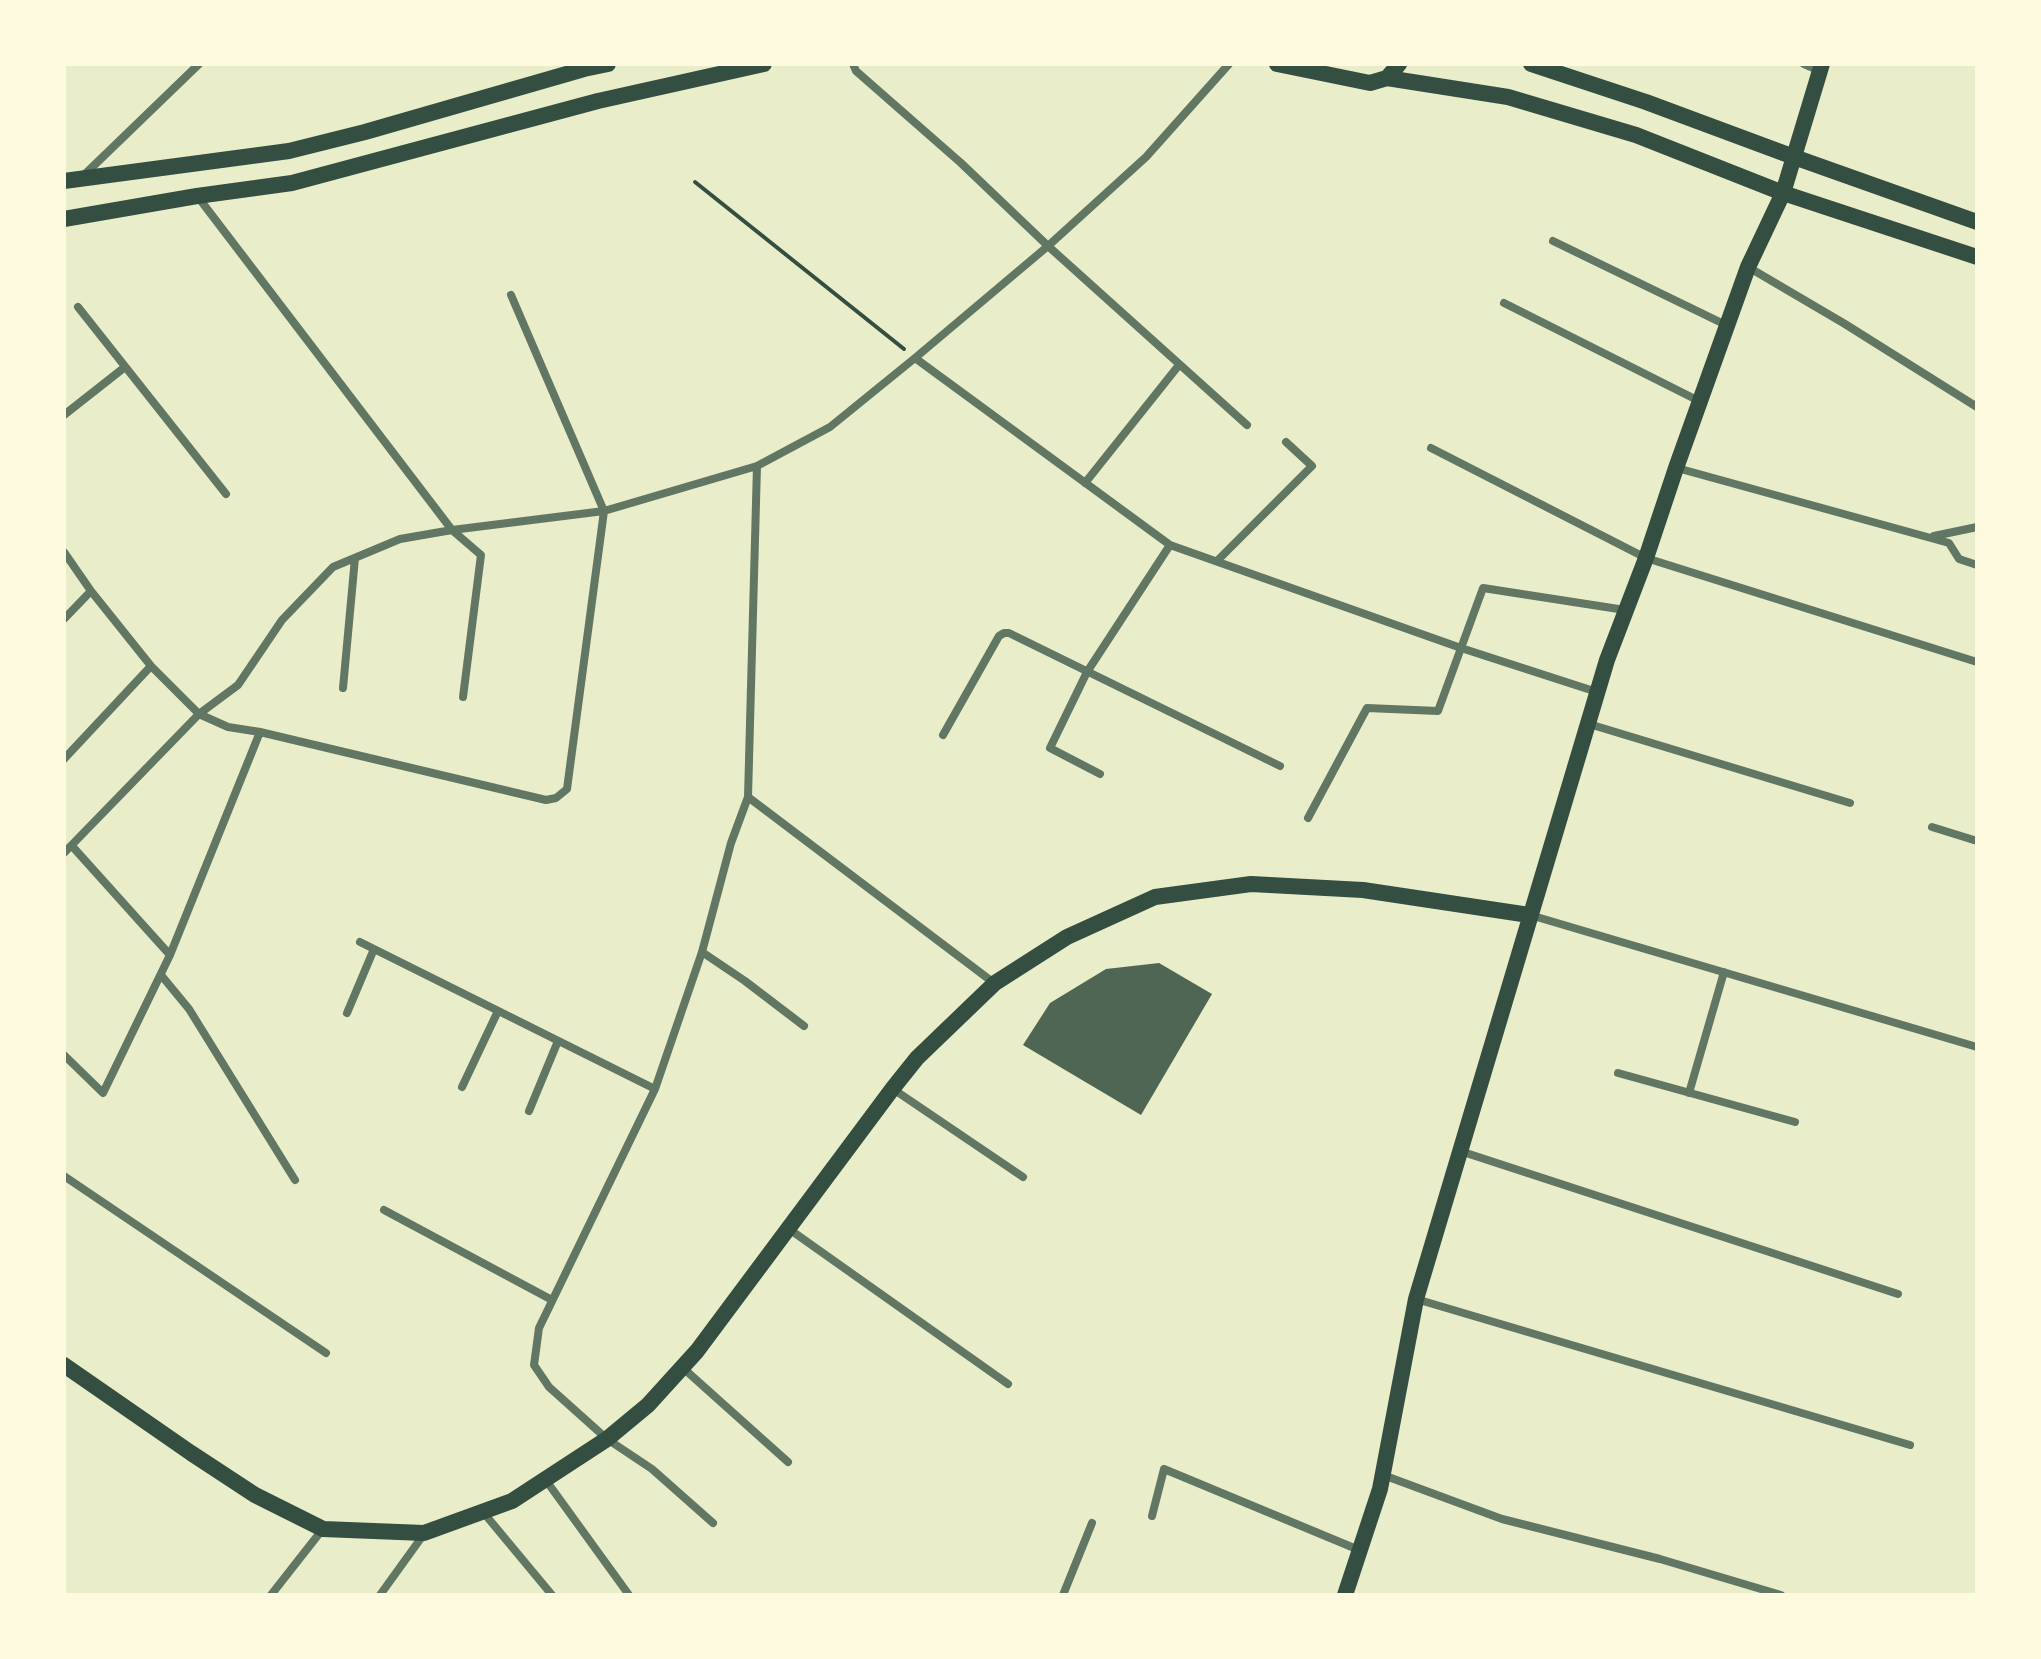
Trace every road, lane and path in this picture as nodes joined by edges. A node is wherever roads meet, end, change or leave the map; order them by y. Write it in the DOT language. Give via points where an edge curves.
graph roads {
  1 [pos="199,64"];
  2 [pos="608,64"];
  3 [pos="764,64"];
  4 [pos="853,64"];
  5 [pos="1229,64"];
  6 [pos="1277,64"];
  7 [pos="1399,64"];
  8 [pos="1531,64"];
  9 [pos="587,66"];
  10 [pos="1816,66"];
  11 [pos="1387,78"];
  12 [pos="1794,157"];
  13 [pos="81,178"];
  14 [pos="64,181"];
  15 [pos="695,182"];
  16 [pos="1783,193"];
  17 [pos="197,196"];
  18 [pos="64,219"];
  19 [pos="1977,222"];
  20 [pos="1553,241"];
  21 [pos="1048,246"];
  22 [pos="1977,257"];
  23 [pos="1748,267"];
  24 [pos="511,295"];
  25 [pos="1504,303"];
  26 [pos="78,307"];
  27 [pos="1727,326"];
  28 [pos="915,358"];
  29 [pos="1179,365"];
  30 [pos="125,367"];
  31 [pos="1700,401"];
  32 [pos="1977,407"];
  33 [pos="64,415"];
  34 [pos="1247,425"];
  35 [pos="1286,442"];
  36 [pos="1431,448"];
  37 [pos="757,466"];
  38 [pos="1676,468"];
  39 [pos="1085,483"];
  40 [pos="226,494"];
  41 [pos="604,511"];
  42 [pos="1977,527"];
  43 [pos="452,530"];
  44 [pos="1929,537"];
  45 [pos="1170,545"];
  46 [pos="64,552"];
  47 [pos="355,558"];
  48 [pos="1646,558"];
  49 [pos="1217,561"];
  50 [pos="1977,565"];
  51 [pos="91,591"];
  52 [pos="1626,610"];
  53 [pos="64,619"];
  54 [pos="1461,648"];
  55 [pos="1977,662"];
  56 [pos="151,666"];
  57 [pos="1087,672"];
  58 [pos="343,688"];
  59 [pos="1597,692"];
  60 [pos="463,697"];
  61 [pos="199,714"];
  62 [pos="1588,723"];
  63 [pos="260,732"];
  64 [pos="943,735"];
  65 [pos="64,759"];
  66 [pos="1280,766"];
  67 [pos="1100,774"];
  68 [pos="748,797"];
  69 [pos="1850,803"];
  70 [pos="1308,818"];
  71 [pos="1932,827"];
  72 [pos="1977,841"];
  73 [pos="72,846"];
  74 [pos="64,853"];
  75 [pos="1529,915"];
  76 [pos="360,942"];
  77 [pos="374,949"];
  78 [pos="702,952"];
  79 [pos="170,955"];
  80 [pos="1724,972"];
  81 [pos="161,975"];
  82 [pos="995,983"];
  83 [pos="498,1011"];
  84 [pos="347,1013"];
  85 [pos="804,1026"];
  86 [pos="558,1041"];
  87 [pos="1977,1047"];
  88 [pos="64,1055"];
  89 [pos="1618,1073"];
  90 [pos="462,1087"];
  91 [pos="893,1088"];
  92 [pos="655,1089"];
  93 [pos="1689,1093"];
  94 [pos="529,1111"];
  95 [pos="1795,1122"];
  96 [pos="1460,1151"];
  97 [pos="64,1176"];
  98 [pos="1023,1177"];
  99 [pos="295,1180"];
  100 [pos="384,1210"];
  101 [pos="789,1229"];
  102 [pos="1898,1294"];
  103 [pos="1416,1299"];
  104 [pos="552,1300"];
  105 [pos="326,1353"];
  106 [pos="64,1365"];
  107 [pos="682,1367"];
  108 [pos="1008,1384"];
  109 [pos="607,1439"];
  110 [pos="1910,1445"];
  111 [pos="788,1462"];
  112 [pos="1383,1475"];
  113 [pos="545,1479"];
  114 [pos="483,1512"];
  115 [pos="1152,1516"];
  116 [pos="713,1523"];
  117 [pos="1092,1523"];
  118 [pos="323,1529"];
  119 [pos="424,1533"];
  120 [pos="1359,1550"];
  121 [pos="271,1595"];
  122 [pos="380,1595"];
  123 [pos="552,1595"];
  124 [pos="629,1595"];
  125 [pos="1063,1595"];
  126 [pos="1345,1595"];
  127 [pos="1781,1595"];
  1 -- 13 [label="street"];
  2 -- 9 [label="main road"];
  3 -- 17 [label="main road" via="598,101 292,183"];
  4 -- 21 [label="street"];
  5 -- 21 [label="street" via="1146,157"];
  6 -- 11 [label="main road" via="1362,82"];
  7 -- 11 [label="main road"];
  8 -- 12 [label="main road"];
  9 -- 13 [label="main road" via="289,151"];
  10 -- 12 [label="main road"];
  11 -- 16 [label="main road" via="1508,97 1636,135"];
  12 -- 16 [label="main road"];
  12 -- 19 [label="main road"];
  13 -- 14 [label="main road"];
  15 -- 28 [label="path"];
  16 -- 22 [label="main road"];
  16 -- 23 [label="main road"];
  17 -- 18 [label="main road"];
  17 -- 43 [label="street"];
  20 -- 27 [label="street"];
  21 -- 28 [label="street"];
  21 -- 29 [label="street"];
  23 -- 27 [label="main road"];
  23 -- 32 [label="street"];
  24 -- 41 [label="street"];
  25 -- 31 [label="street"];
  26 -- 30 [label="street"];
  27 -- 31 [label="main road"];
  28 -- 37 [label="street" via="830,427"];
  28 -- 39 [label="street"];
  29 -- 34 [label="street"];
  29 -- 39 [label="street"];
  30 -- 33 [label="street"];
  30 -- 40 [label="street"];
  31 -- 38 [label="main road"];
  35 -- 49 [label="street" via="1312,466"];
  36 -- 48 [label="street"];
  37 -- 41 [label="street"];
  37 -- 68 [label="street"];
  38 -- 44 [label="street"];
  38 -- 48 [label="main road"];
  39 -- 45 [label="street"];
  41 -- 43 [label="street"];
  41 -- 63 [label="street" via="567,789 556,798 546,800"];
  42 -- 44 [label="street"];
  43 -- 47 [label="street" via="400,539"];
  43 -- 60 [label="street" via="481,555"];
  44 -- 50 [label="street" via="1949,543 1959,559"];
  45 -- 49 [label="street"];
  45 -- 57 [label="street"];
  46 -- 51 [label="street"];
  47 -- 58 [label="street"];
  47 -- 61 [label="street" via="333,567 282,620 238,685"];
  48 -- 52 [label="main road"];
  48 -- 55 [label="street"];
  49 -- 54 [label="street"];
  51 -- 53 [label="street"];
  51 -- 56 [label="street"];
  52 -- 54 [label="street" via="1483,588"];
  52 -- 59 [label="main road"];
  54 -- 59 [label="street"];
  54 -- 70 [label="street" via="1438,711 1367,708"];
  56 -- 61 [label="street"];
  56 -- 65 [label="street"];
  57 -- 64 [label="street" via="1004,633"];
  57 -- 66 [label="street"];
  57 -- 67 [label="street" via="1050,748"];
  59 -- 62 [label="main road"];
  61 -- 63 [label="street" via="228,727"];
  61 -- 73 [label="street"];
  62 -- 69 [label="street"];
  62 -- 75 [label="main road"];
  63 -- 79 [label="street"];
  68 -- 78 [label="street"];
  68 -- 82 [label="street"];
  71 -- 72 [label="street"];
  73 -- 74 [label="street"];
  73 -- 79 [label="street"];
  75 -- 80 [label="street"];
  75 -- 82 [label="main road" via="1363,890 1251,884 1155,897 1067,937"];
  75 -- 96 [label="main road"];
  76 -- 77 [label="street"];
  77 -- 83 [label="street"];
  77 -- 84 [label="street"];
  78 -- 85 [label="street"];
  78 -- 92 [label="street"];
  79 -- 81 [label="street"];
  80 -- 87 [label="street"];
  80 -- 93 [label="street"];
  81 -- 88 [label="street" via="103,1093"];
  81 -- 99 [label="street" via="189,1009"];
  82 -- 91 [label="main road"];
  83 -- 86 [label="street"];
  83 -- 90 [label="street"];
  86 -- 92 [label="street"];
  86 -- 94 [label="street"];
  89 -- 93 [label="street"];
  91 -- 98 [label="street"];
  91 -- 101 [label="main road"];
  92 -- 104 [label="street"];
  93 -- 95 [label="street"];
  96 -- 102 [label="street"];
  96 -- 103 [label="main road"];
  97 -- 105 [label="street"];
  100 -- 104 [label="street"];
  101 -- 107 [label="main road"];
  101 -- 108 [label="street"];
  103 -- 110 [label="street"];
  103 -- 112 [label="main road"];
  104 -- 109 [label="street" via="539,1328 534,1365 549,1387"];
  106 -- 118 [label="main road" via="255,1495"];
  107 -- 109 [label="main road"];
  107 -- 111 [label="street"];
  109 -- 113 [label="main road"];
  109 -- 116 [label="street" via="652,1469"];
  112 -- 120 [label="main road"];
  112 -- 127 [label="street" via="1502,1519"];
  113 -- 114 [label="main road"];
  113 -- 124 [label="street"];
  114 -- 119 [label="main road"];
  114 -- 123 [label="street"];
  115 -- 120 [label="street" via="1164,1469"];
  117 -- 125 [label="street"];
  118 -- 119 [label="main road"];
  118 -- 121 [label="street"];
  119 -- 122 [label="street"];
  120 -- 126 [label="main road"];
}
